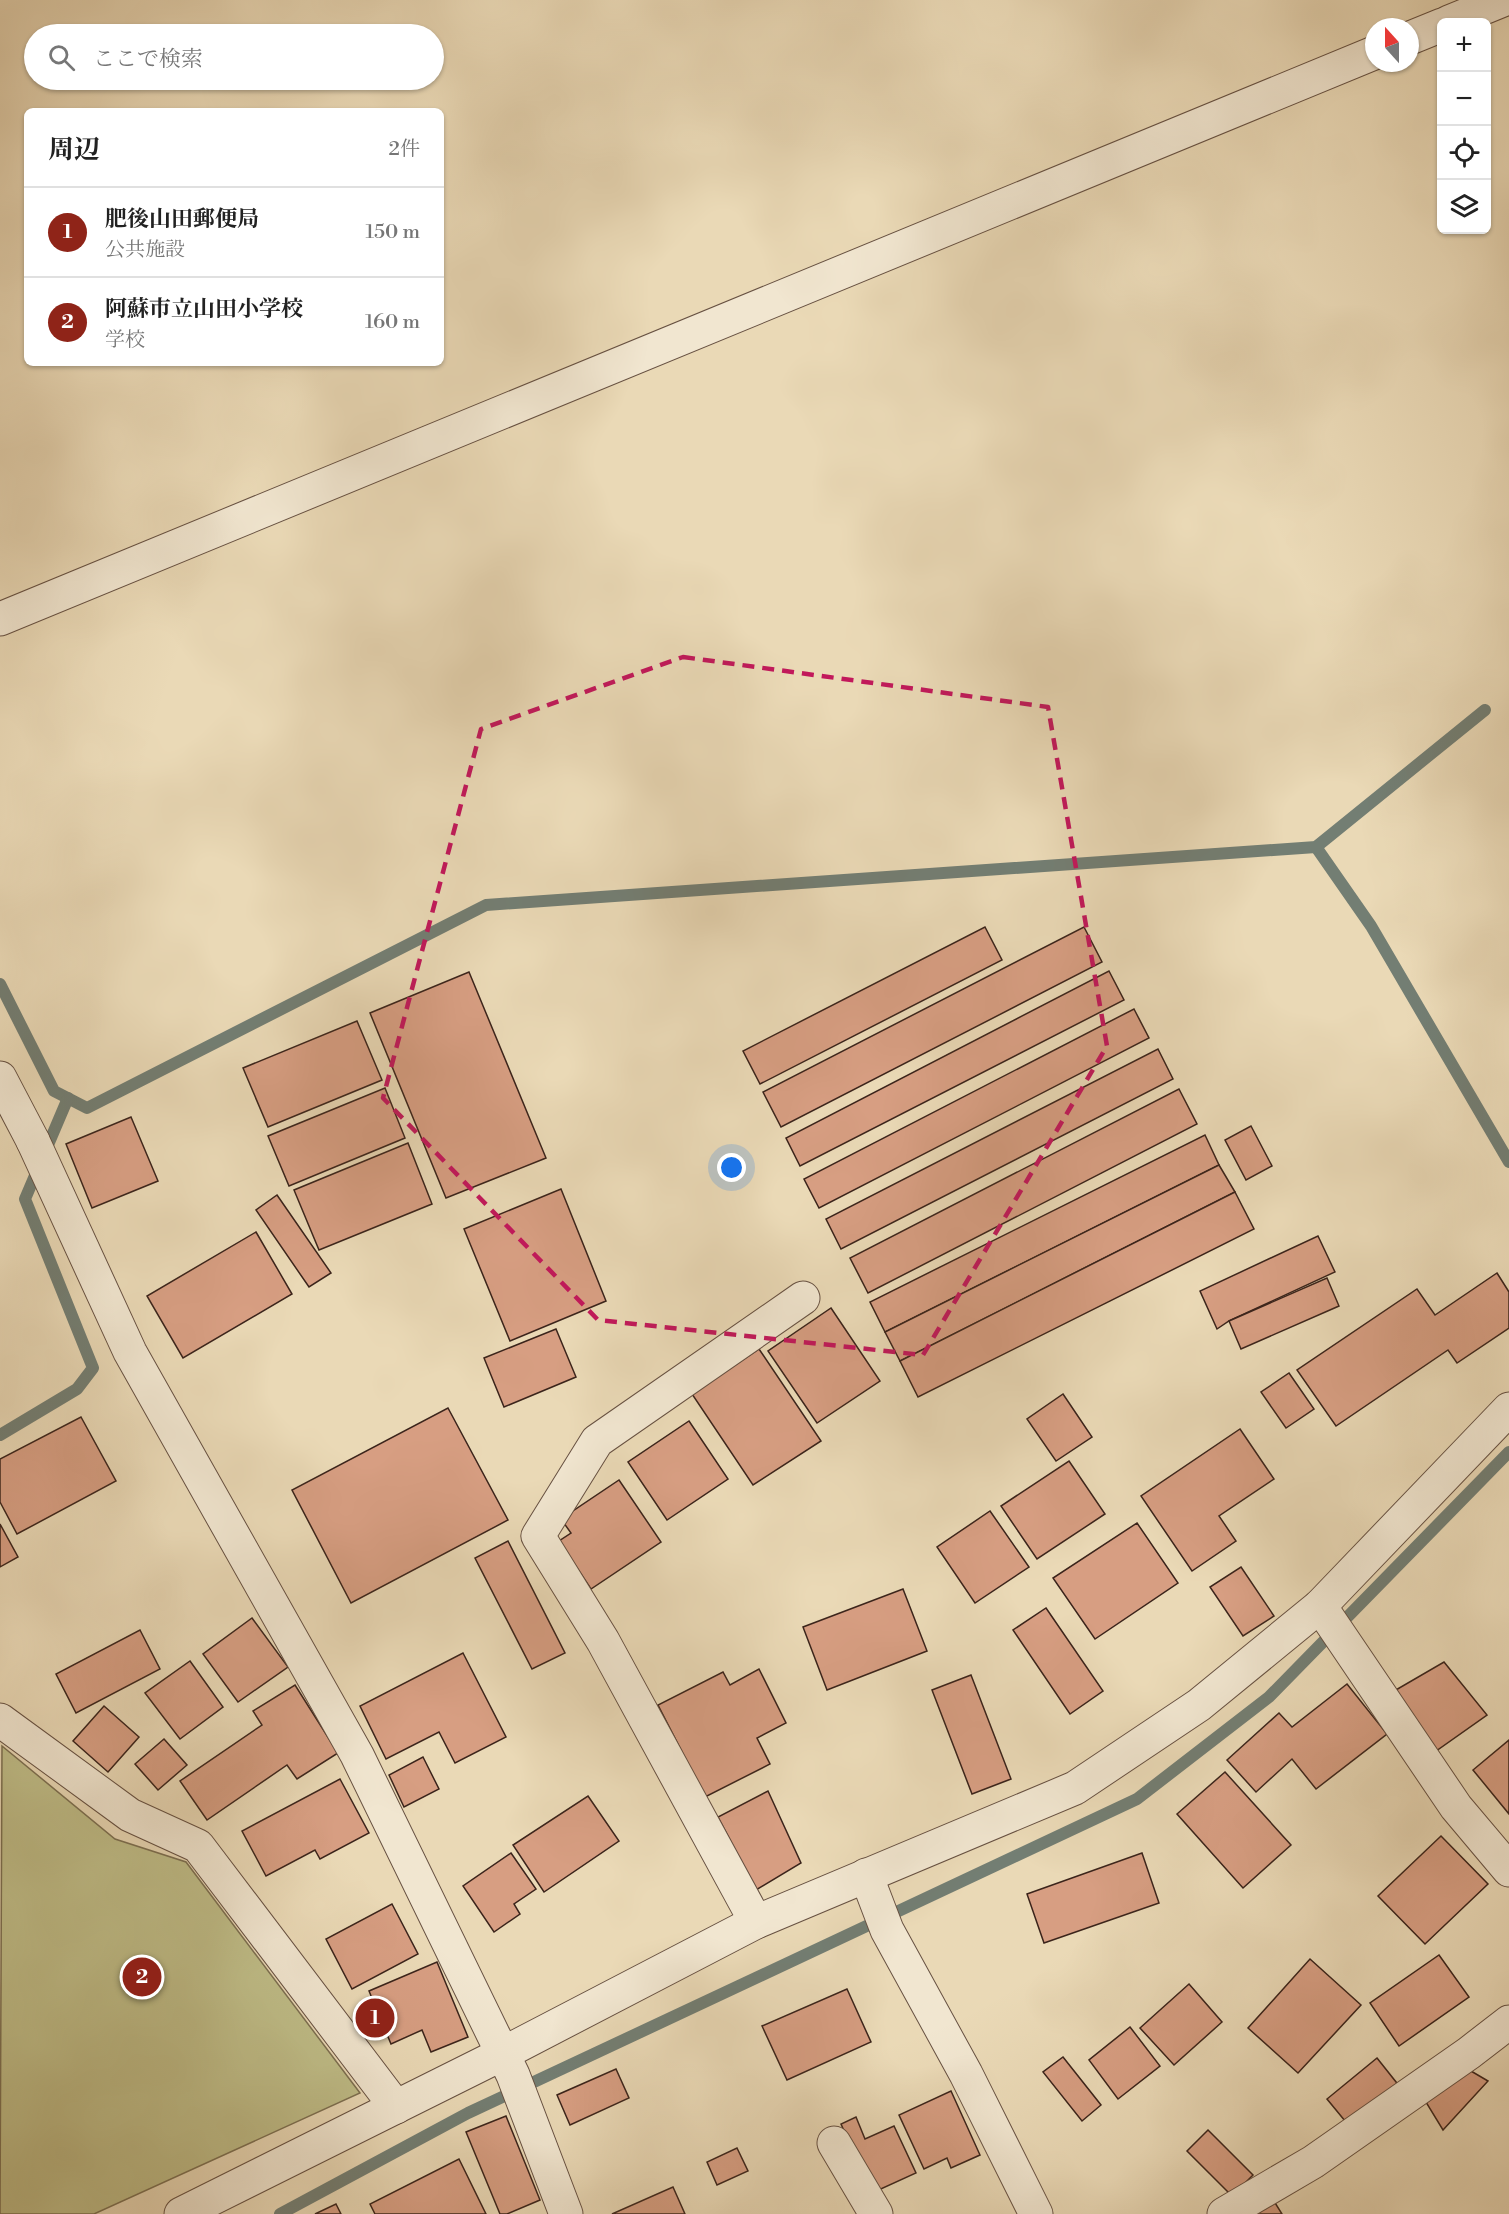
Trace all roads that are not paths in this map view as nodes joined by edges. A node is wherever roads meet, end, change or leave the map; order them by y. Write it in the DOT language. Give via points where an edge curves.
graph roads {
  1 [pos="1503,0"];
  2 [pos="1459,18"];
  3 [pos="1437,28"];
  4 [pos="1419,35"];
  5 [pos="1365,57"];
  6 [pos="0,619"];
  7 [pos="0,1078"];
  8 [pos="803,1298"];
  9 [pos="1509,1409"];
  10 [pos="1324,1612"];
  11 [pos="0,1720"];
  12 [pos="1509,1870"];
  13 [pos="866,1875"];
  14 [pos="756,1922"];
  15 [pos="1509,2022"];
  16 [pos="513,2077"];
  17 [pos="396,2107"];
  18 [pos="834,2143"];
  19 [pos="181,2214"];
  20 [pos="566,2214"];
  21 [pos="876,2214"];
  22 [pos="1036,2214"];
  23 [pos="1224,2214"];
  1 -- 2 [label="street"];
  3 -- 4 [label="street"];
  5 -- 6 [label="street"];
  7 -- 16 [label="street" via="130,1352 357,1755"];
  8 -- 14 [label="street" via="597,1441 538,1536 603,1641"];
  9 -- 10 [label="street"];
  10 -- 12 [label="street" via="1456,1807"];
  10 -- 13 [label="street" via="1199,1705 1075,1788"];
  11 -- 17 [label="street" via="130,1815 198,1846"];
  13 -- 14 [label="street"];
  13 -- 22 [label="street" via="882,1918"];
  14 -- 16 [label="street"];
  15 -- 23 [label="street" via="1313,2162"];
  16 -- 17 [label="street"];
  16 -- 20 [label="street"];
  17 -- 19 [label="street"];
  18 -- 21 [label="street"];
}
